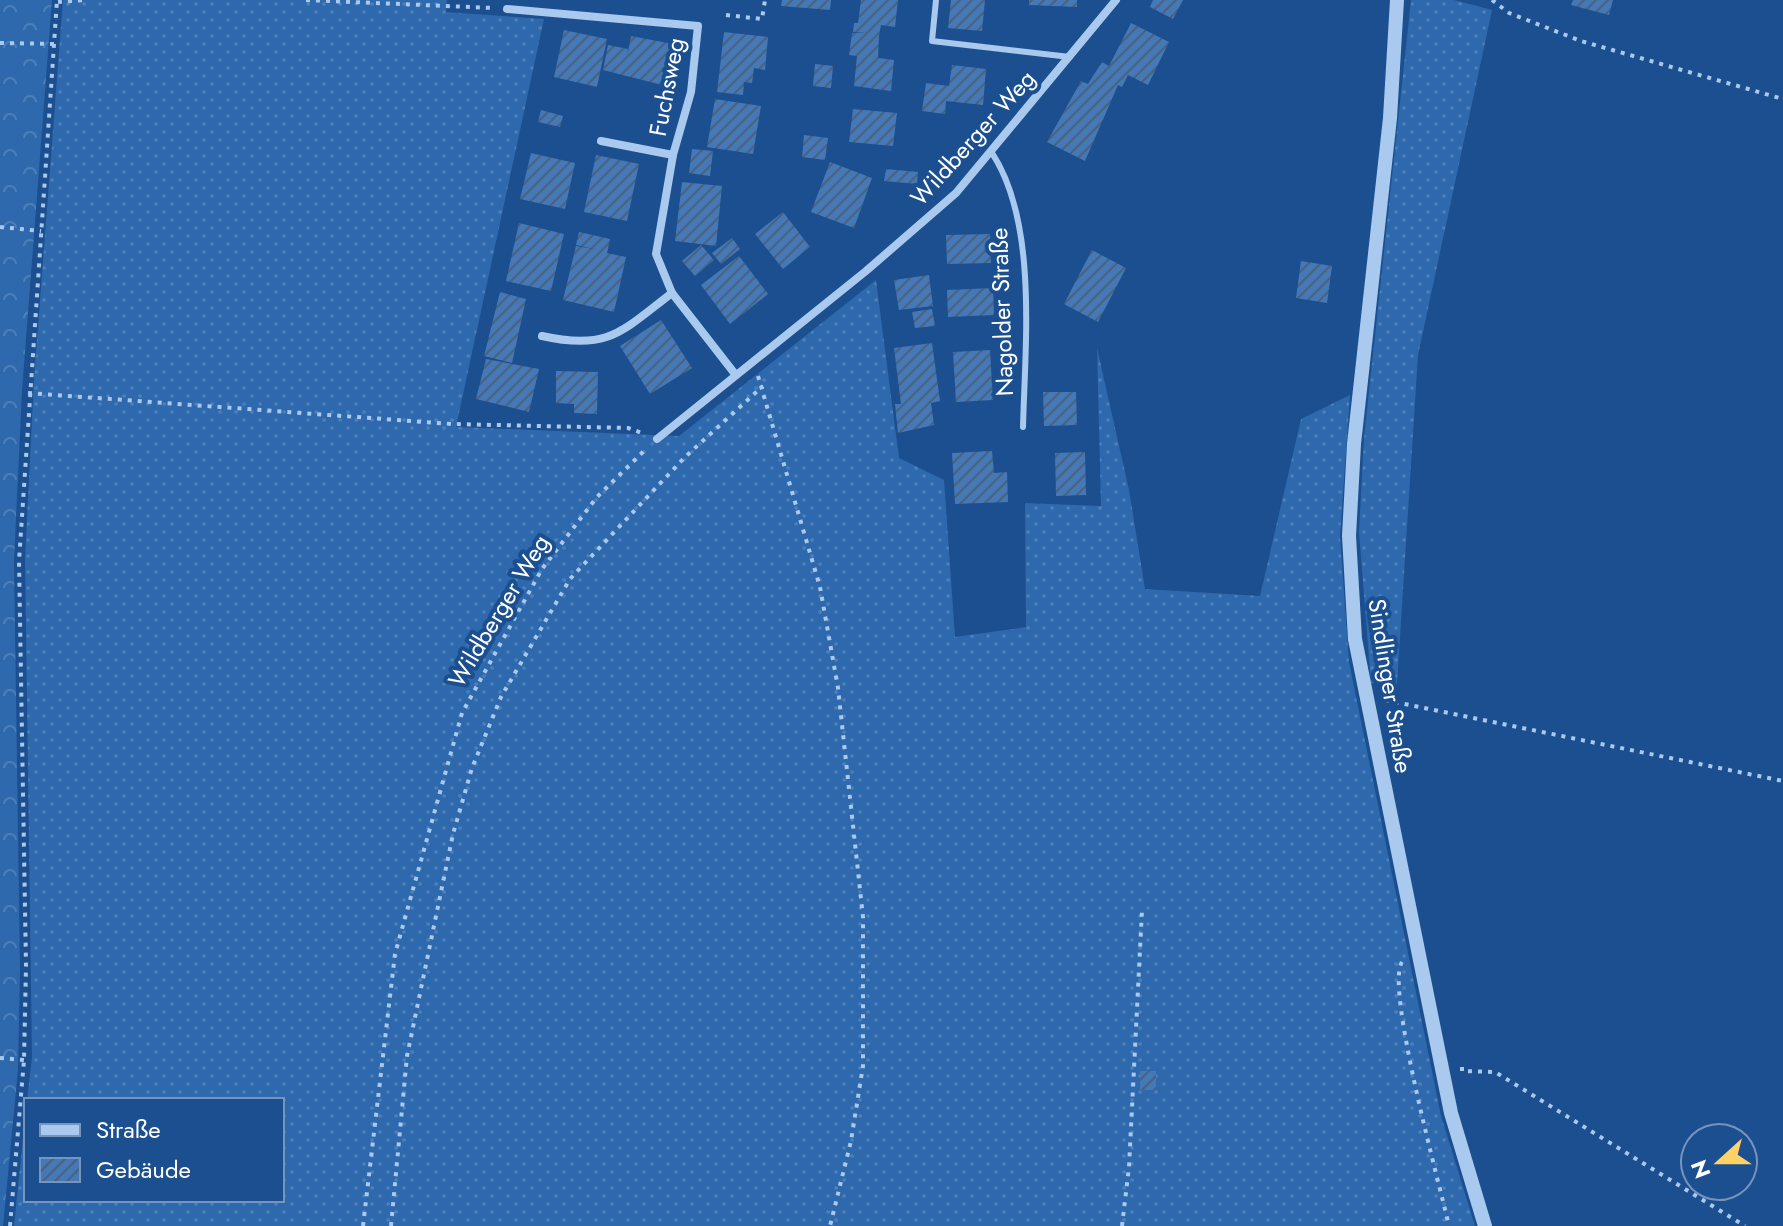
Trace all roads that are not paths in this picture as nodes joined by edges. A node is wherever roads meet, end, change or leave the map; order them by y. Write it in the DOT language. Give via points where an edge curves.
graph roads {
  1 [pos="936,0"];
  2 [pos="1116,0"];
  3 [pos="1397,0"];
  4 [pos="507,9"];
  5 [pos="1070,57"];
  6 [pos="601,141"];
  7 [pos="992,153"];
  8 [pos="673,155"];
  9 [pos="672,293"];
  10 [pos="542,336"];
  11 [pos="735,374"];
  12 [pos="1023,427"];
  13 [pos="657,439"];
  14 [pos="1485,1226"];
  1 -- 5 [label="lane" via="932,41"];
  2 -- 5 [label="street, Wildberger Weg"];
  3 -- 14 [label="street, Sindlinger Straße" via="1390,118 1354,444 1349,536 1355,639 1451,1113"];
  4 -- 8 [label="street, Fuchsweg" via="698,26 691,92"];
  5 -- 7 [label="street, Wildberger Weg"];
  6 -- 8 [label="street, Fuchsweg"];
  7 -- 11 [label="street, Wildberger Weg" via="932,215"];
  7 -- 12 [label="lane, Nagolder Straße" via="1009,184 1019,233"];
  8 -- 9 [label="street, Fuchsweg" via="656,254"];
  9 -- 10 [label="street" via="614,337 574,343"];
  9 -- 11 [label="street, Fuchsweg"];
  11 -- 13 [label="street, Wildberger Weg"];
}
